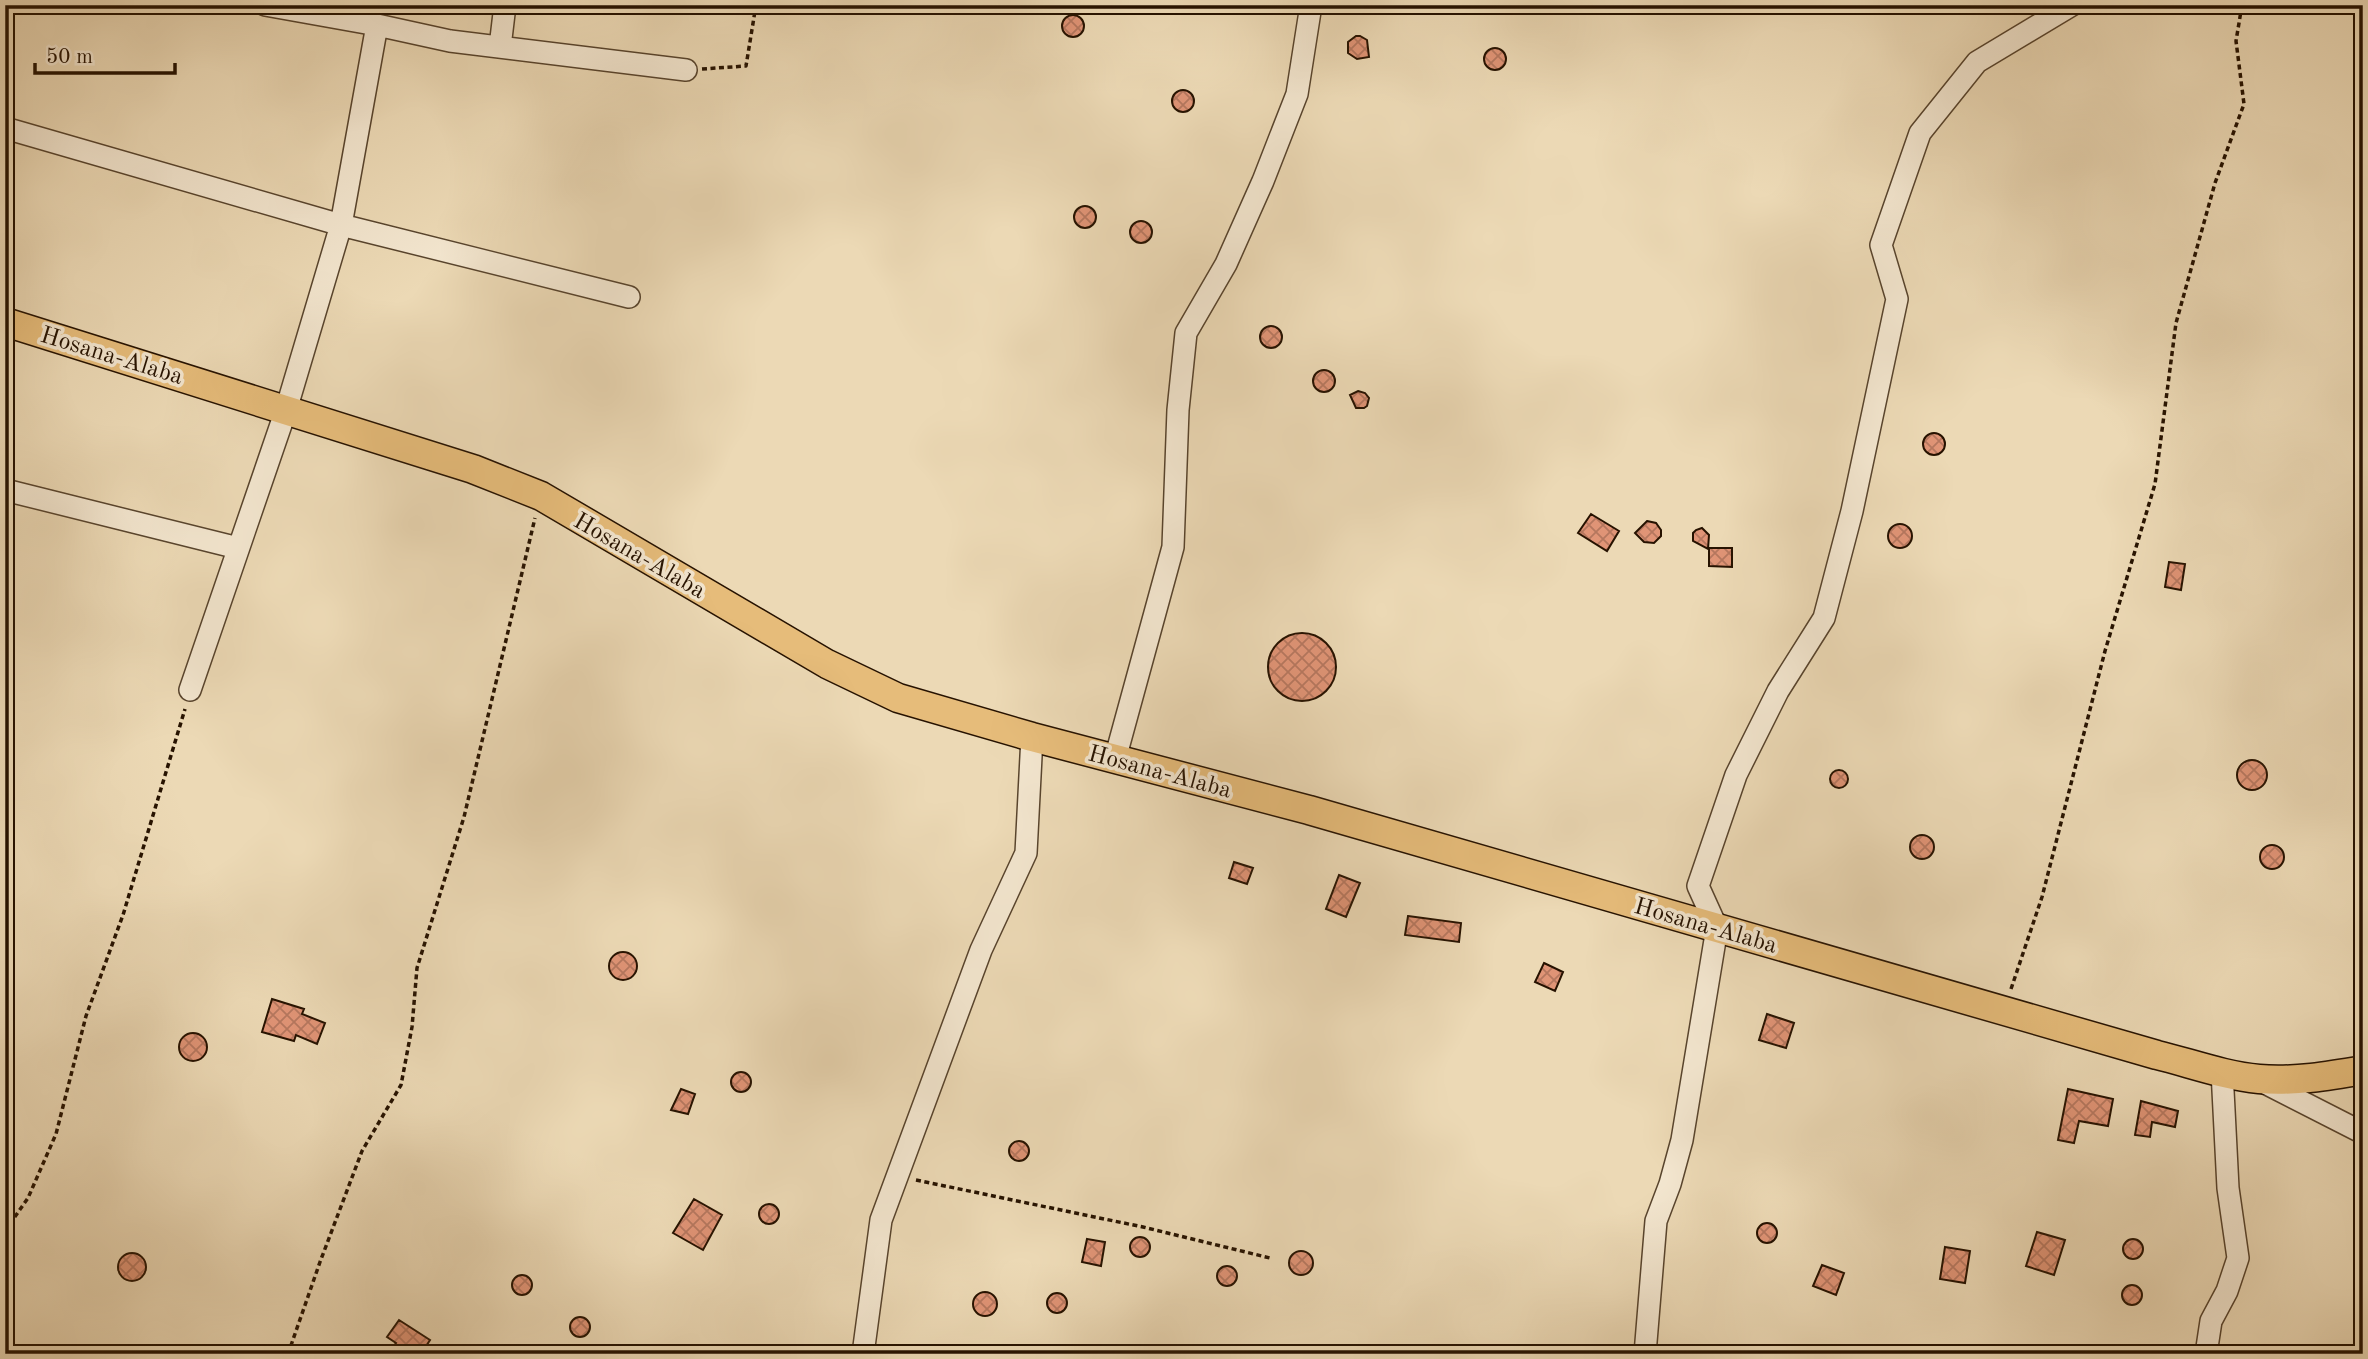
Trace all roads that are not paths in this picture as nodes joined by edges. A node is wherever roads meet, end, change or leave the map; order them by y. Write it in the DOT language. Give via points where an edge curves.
graph roads {
  1 [pos="265,5"];
  2 [pos="505,5"];
  3 [pos="1311,5"];
  4 [pos="2072,5"];
  5 [pos="377,25"];
  6 [pos="499,47"];
  7 [pos="686,70"];
  8 [pos="5,128"];
  9 [pos="341,225"];
  10 [pos="629,297"];
  11 [pos="5,322"];
  12 [pos="286,410"];
  13 [pos="5,490"];
  14 [pos="238,548"];
  15 [pos="190,690"];
  16 [pos="1032,737"];
  17 [pos="1115,759"];
  18 [pos="1717,928"];
  19 [pos="2363,1070"];
  20 [pos="2222,1071"];
  21 [pos="2258,1079"];
  22 [pos="2363,1133"];
  23 [pos="863,1354"];
  24 [pos="1644,1354"];
  25 [pos="2206,1354"];
  1 -- 5 [label="street"];
  2 -- 6 [label="street"];
  3 -- 17 [label="street" via="1297,93 1264,181 1227,264 1186,333 1173,547"];
  4 -- 18 [label="street" via="1977,62 1920,133 1881,245 1897,299 1824,618 1778,691 1736,775 1698,886"];
  5 -- 6 [label="street"];
  5 -- 9 [label="street"];
  6 -- 7 [label="street"];
  8 -- 9 [label="street"];
  9 -- 10 [label="street"];
  9 -- 12 [label="street"];
  11 -- 12 [label="main road, Hosana-Alaba"];
  12 -- 14 [label="street"];
  12 -- 16 [label="main road, Hosana-Alaba" via="473,469 541,496 827,664 898,698"];
  13 -- 14 [label="street"];
  14 -- 15 [label="street"];
  16 -- 17 [label="main road, Hosana-Alaba"];
  16 -- 23 [label="street" via="1026,853 981,950 881,1220"];
  17 -- 18 [label="main road, Hosana-Alaba"];
  18 -- 20 [label="main road, Hosana-Alaba"];
  18 -- 24 [label="street" via="1682,1140 1656,1221"];
  19 -- 21 [label="main road, Hosana-Alaba" via="2313,1078"];
  20 -- 21 [label="main road, Hosana-Alaba"];
  20 -- 25 [label="street" via="2228,1188 2238,1258 2211,1321"];
  21 -- 22 [label="street"];
}
